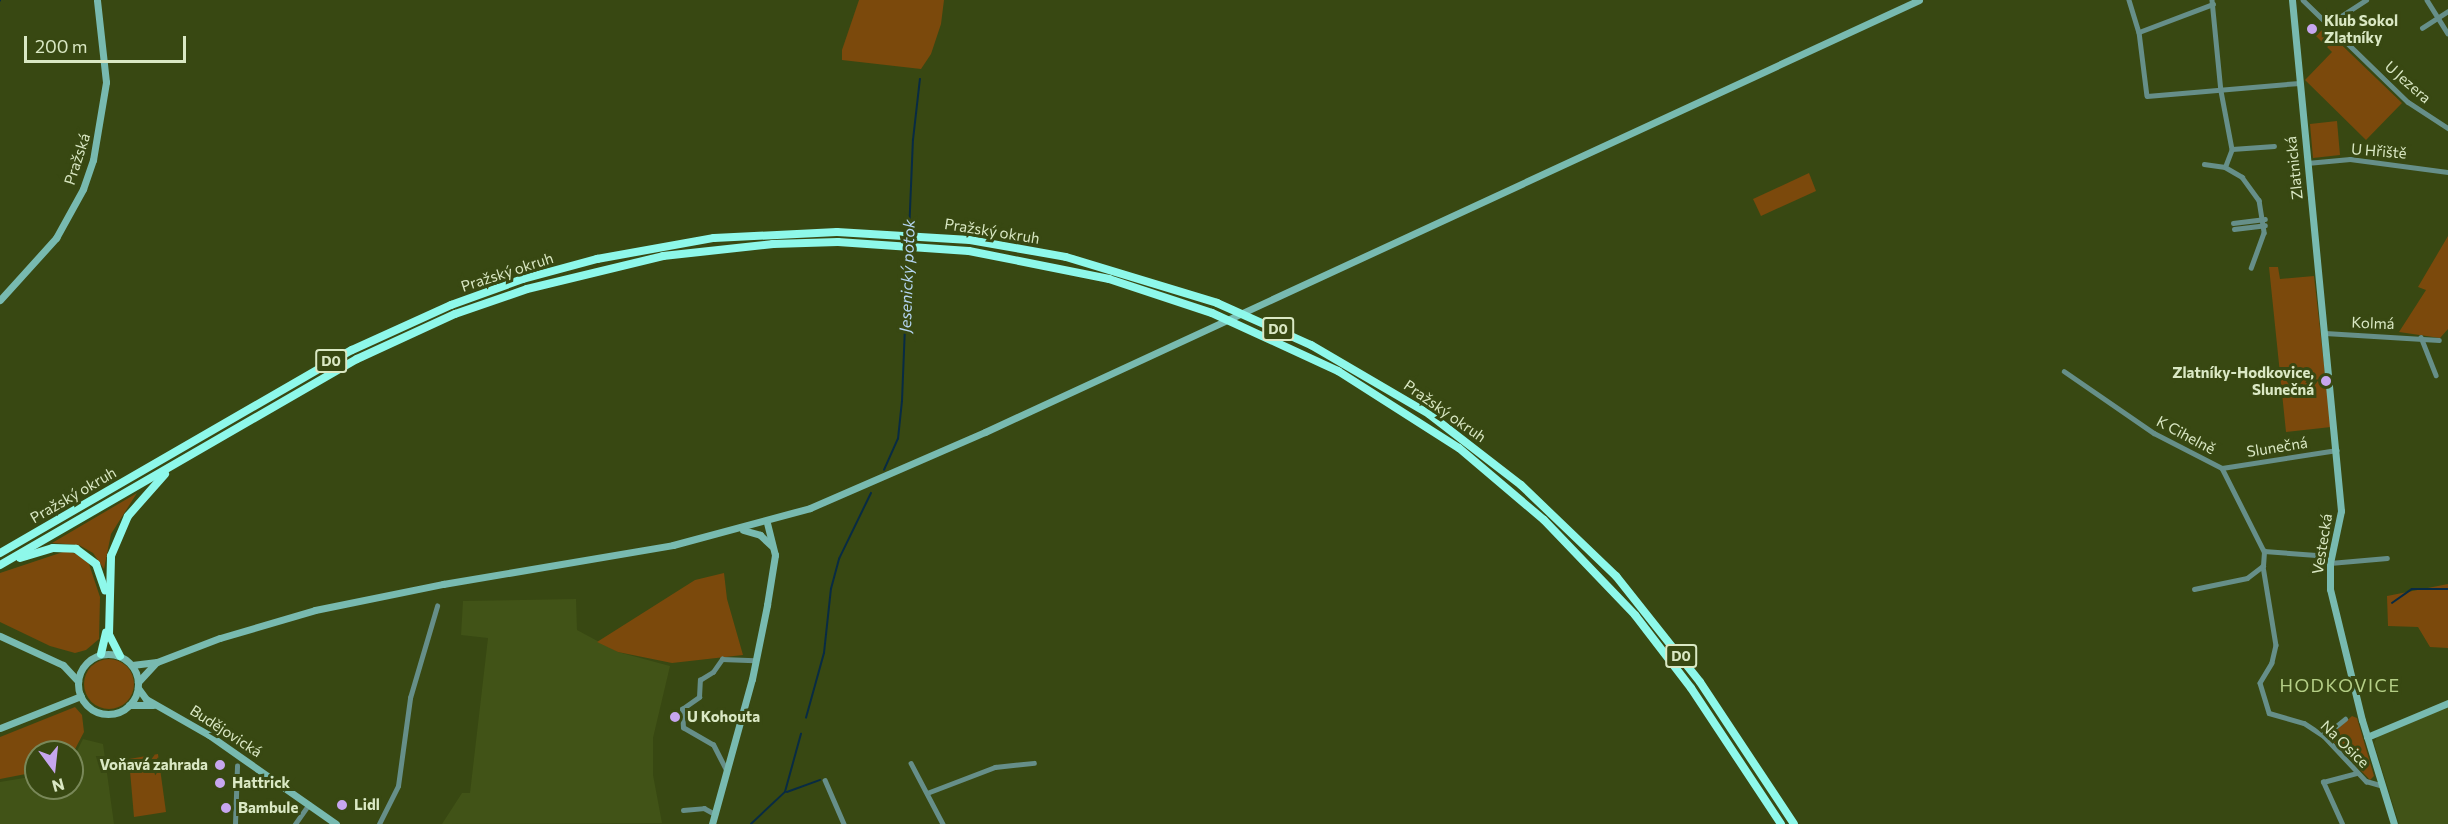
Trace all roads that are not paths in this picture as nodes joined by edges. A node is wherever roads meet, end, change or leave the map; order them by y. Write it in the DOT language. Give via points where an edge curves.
graph roads {
  1 [pos="97,0"];
  2 [pos="1919,0"];
  3 [pos="2129,0"];
  4 [pos="2292,0"];
  5 [pos="2303,0"];
  6 [pos="2366,0"];
  7 [pos="2427,0"];
  8 [pos="2213,2"];
  9 [pos="2448,11"];
  10 [pos="2438,19"];
  11 [pos="2329,24"];
  12 [pos="2422,28"];
  13 [pos="2139,32"];
  14 [pos="2448,33"];
  15 [pos="2299,83"];
  16 [pos="2221,91"];
  17 [pos="2448,128"];
  18 [pos="2274,146"];
  19 [pos="2232,149"];
  20 [pos="2307,163"];
  21 [pos="2204,164"];
  22 [pos="2224,167"];
  23 [pos="2448,172"];
  24 [pos="2265,222"];
  25 [pos="2233,226"];
  26 [pos="2251,268"];
  27 [pos="0,300"];
  28 [pos="2325,333"];
  29 [pos="2421,337"];
  30 [pos="2439,340"];
  31 [pos="2064,371"];
  32 [pos="2436,375"];
  33 [pos="2337,450"];
  34 [pos="192,454"];
  35 [pos="2222,468"];
  36 [pos="767,522"];
  37 [pos="738,530"];
  38 [pos="774,548"];
  39 [pos="2264,551"];
  40 [pos="0,553"];
  41 [pos="2387,558"];
  42 [pos="2330,563"];
  43 [pos="0,565"];
  44 [pos="2263,566"];
  45 [pos="2194,589"];
  46 [pos="437,606"];
  47 [pos="0,636"];
  48 [pos="101,654"];
  49 [pos="120,656"];
  50 [pos="754,660"];
  51 [pos="157,662"];
  52 [pos="86,664"];
  53 [pos="63,665"];
  54 [pos="132,665"];
  55 [pos="78,681"];
  56 [pos="138,685"];
  57 [pos="81,696"];
  58 [pos="2448,703"];
  59 [pos="129,705"];
  60 [pos="158,707"];
  61 [pos="2345,719"];
  62 [pos="0,728"];
  63 [pos="2325,736"];
  64 [pos="2367,737"];
  65 [pos="911,763"];
  66 [pos="1034,763"];
  67 [pos="237,766"];
  68 [pos="727,771"];
  69 [pos="2357,773"];
  70 [pos="825,780"];
  71 [pos="2380,785"];
  72 [pos="927,793"];
  73 [pos="309,804"];
  74 [pos="683,810"];
  75 [pos="715,814"];
  76 [pos="236,824"];
  77 [pos="295,824"];
  78 [pos="336,824"];
  79 [pos="379,824"];
  80 [pos="712,824"];
  81 [pos="844,824"];
  82 [pos="943,824"];
  83 [pos="1781,824"];
  84 [pos="1794,824"];
  85 [pos="2342,824"];
  86 [pos="2394,824"];
  1 -- 27 [label="main road, Pražská" via="106,82 93,160 56,238"];
  2 -- 36 [label="main road" via="871,484"];
  3 -- 13 [label="street"];
  4 -- 15 [label="main road, Zlatnická"];
  5 -- 11 [label="street, U Jezera"];
  6 -- 11 [label="street"];
  7 -- 10 [label="street"];
  8 -- 13 [label="street"];
  8 -- 16 [label="street"];
  9 -- 10 [label="street"];
  10 -- 12 [label="street"];
  10 -- 14 [label="street"];
  11 -- 17 [label="street, U Jezera" via="2408,102"];
  13 -- 16 [label="street" via="2147,96"];
  15 -- 16 [label="street"];
  15 -- 20 [label="main road, Zlatnická"];
  16 -- 19 [label="street"];
  18 -- 19 [label="street"];
  19 -- 22 [label="street"];
  20 -- 23 [label="street, U Hřiště" via="2350,159"];
  20 -- 28 [label="main road, Zlatnická"];
  21 -- 22 [label="street"];
  22 -- 24 [label="street" via="2252,188"];
  24 -- 25 [label="street"];
  24 -- 26 [label="street" via="2262,244"];
  28 -- 29 [label="street, Kolmá"];
  28 -- 33 [label="main road, Vestecká"];
  29 -- 30 [label="street, Kolmá"];
  29 -- 32 [label="street"];
  31 -- 35 [label="street, K Cihelně" via="2154,433"];
  33 -- 35 [label="street, Slunečná"];
  33 -- 42 [label="main road, Vestecká" via="2341,511"];
  34 -- 43 [label="highway, Pražský okruh / D0"];
  34 -- 49 [label="highway" via="145,493 118,536 110,569 109,629"];
  34 -- 83 [label="highway, Pražský okruh / D0" via="389,343 527,289 673,255 773,244 884,244 1064,268 1178,300 1306,354 1423,423 1515,494 1622,600 1670,658"];
  35 -- 39 [label="street, K Cihelně"];
  36 -- 37 [label="main road"];
  36 -- 38 [label="main road"];
  37 -- 38 [label="main road" via="760,535"];
  37 -- 51 [label="main road" via="326,608 220,638"];
  38 -- 50 [label="main road" via="767,605"];
  39 -- 42 [label="street" via="2316,555"];
  39 -- 44 [label="street, Na Osice"];
  40 -- 84 [label="highway, Pražský okruh / D0" via="324,364 386,333 486,292 597,259 670,245 772,234 926,235 1066,257 1217,303 1311,345 1429,414 1521,485 1616,576 1693,673"];
  41 -- 42 [label="street"];
  42 -- 64 [label="main road, Vestecká" via="2330,589"];
  43 -- 48 [label="highway" via="62,547 90,558 99,570 105,590 106,641"];
  44 -- 45 [label="street" via="2231,584"];
  44 -- 63 [label="street, Na Osice" via="2276,645 2272,663 2260,683 2261,695 2269,713 2304,723"];
  46 -- 79 [label="street" via="410,698 398,786"];
  47 -- 53 [label="main road"];
  48 -- 49 [label="main road"];
  48 -- 52 [label="main road"];
  49 -- 54 [label="main road"];
  50 -- 68 [label="main road"];
  50 -- 68 [label="street" via="722,659 700,681 699,697 682,709 683,728 713,745"];
  51 -- 54 [label="main road"];
  51 -- 56 [label="main road"];
  52 -- 53 [label="main road"];
  52 -- 55 [label="main road"];
  53 -- 55 [label="main road"];
  54 -- 56 [label="main road, Budějovická"];
  55 -- 57 [label="main road"];
  56 -- 59 [label="main road"];
  56 -- 60 [label="main road, Budějovická"];
  57 -- 59 [label="main road, Budějovická" via="90,707 103,713 115,713"];
  57 -- 62 [label="main road"];
  58 -- 64 [label="main road"];
  59 -- 60 [label="main road, Budějovická"];
  60 -- 73 [label="main road, Budějovická" via="209,735"];
  61 -- 63 [label="street"];
  63 -- 69 [label="street, Na Osice"];
  64 -- 71 [label="main road, Vestecká"];
  65 -- 72 [label="street"];
  66 -- 72 [label="street" via="995,767"];
  67 -- 76 [label="street"];
  68 -- 75 [label="main road"];
  69 -- 71 [label="street, Na Osice"];
  69 -- 85 [label="street" via="2323,782"];
  70 -- 81 [label="street"];
  71 -- 86 [label="main road, Vestecká"];
  72 -- 82 [label="street"];
  73 -- 77 [label="street"];
  73 -- 78 [label="main road, Budějovická"];
  74 -- 75 [label="street" via="704,808"];
  75 -- 80 [label="main road"];
}
